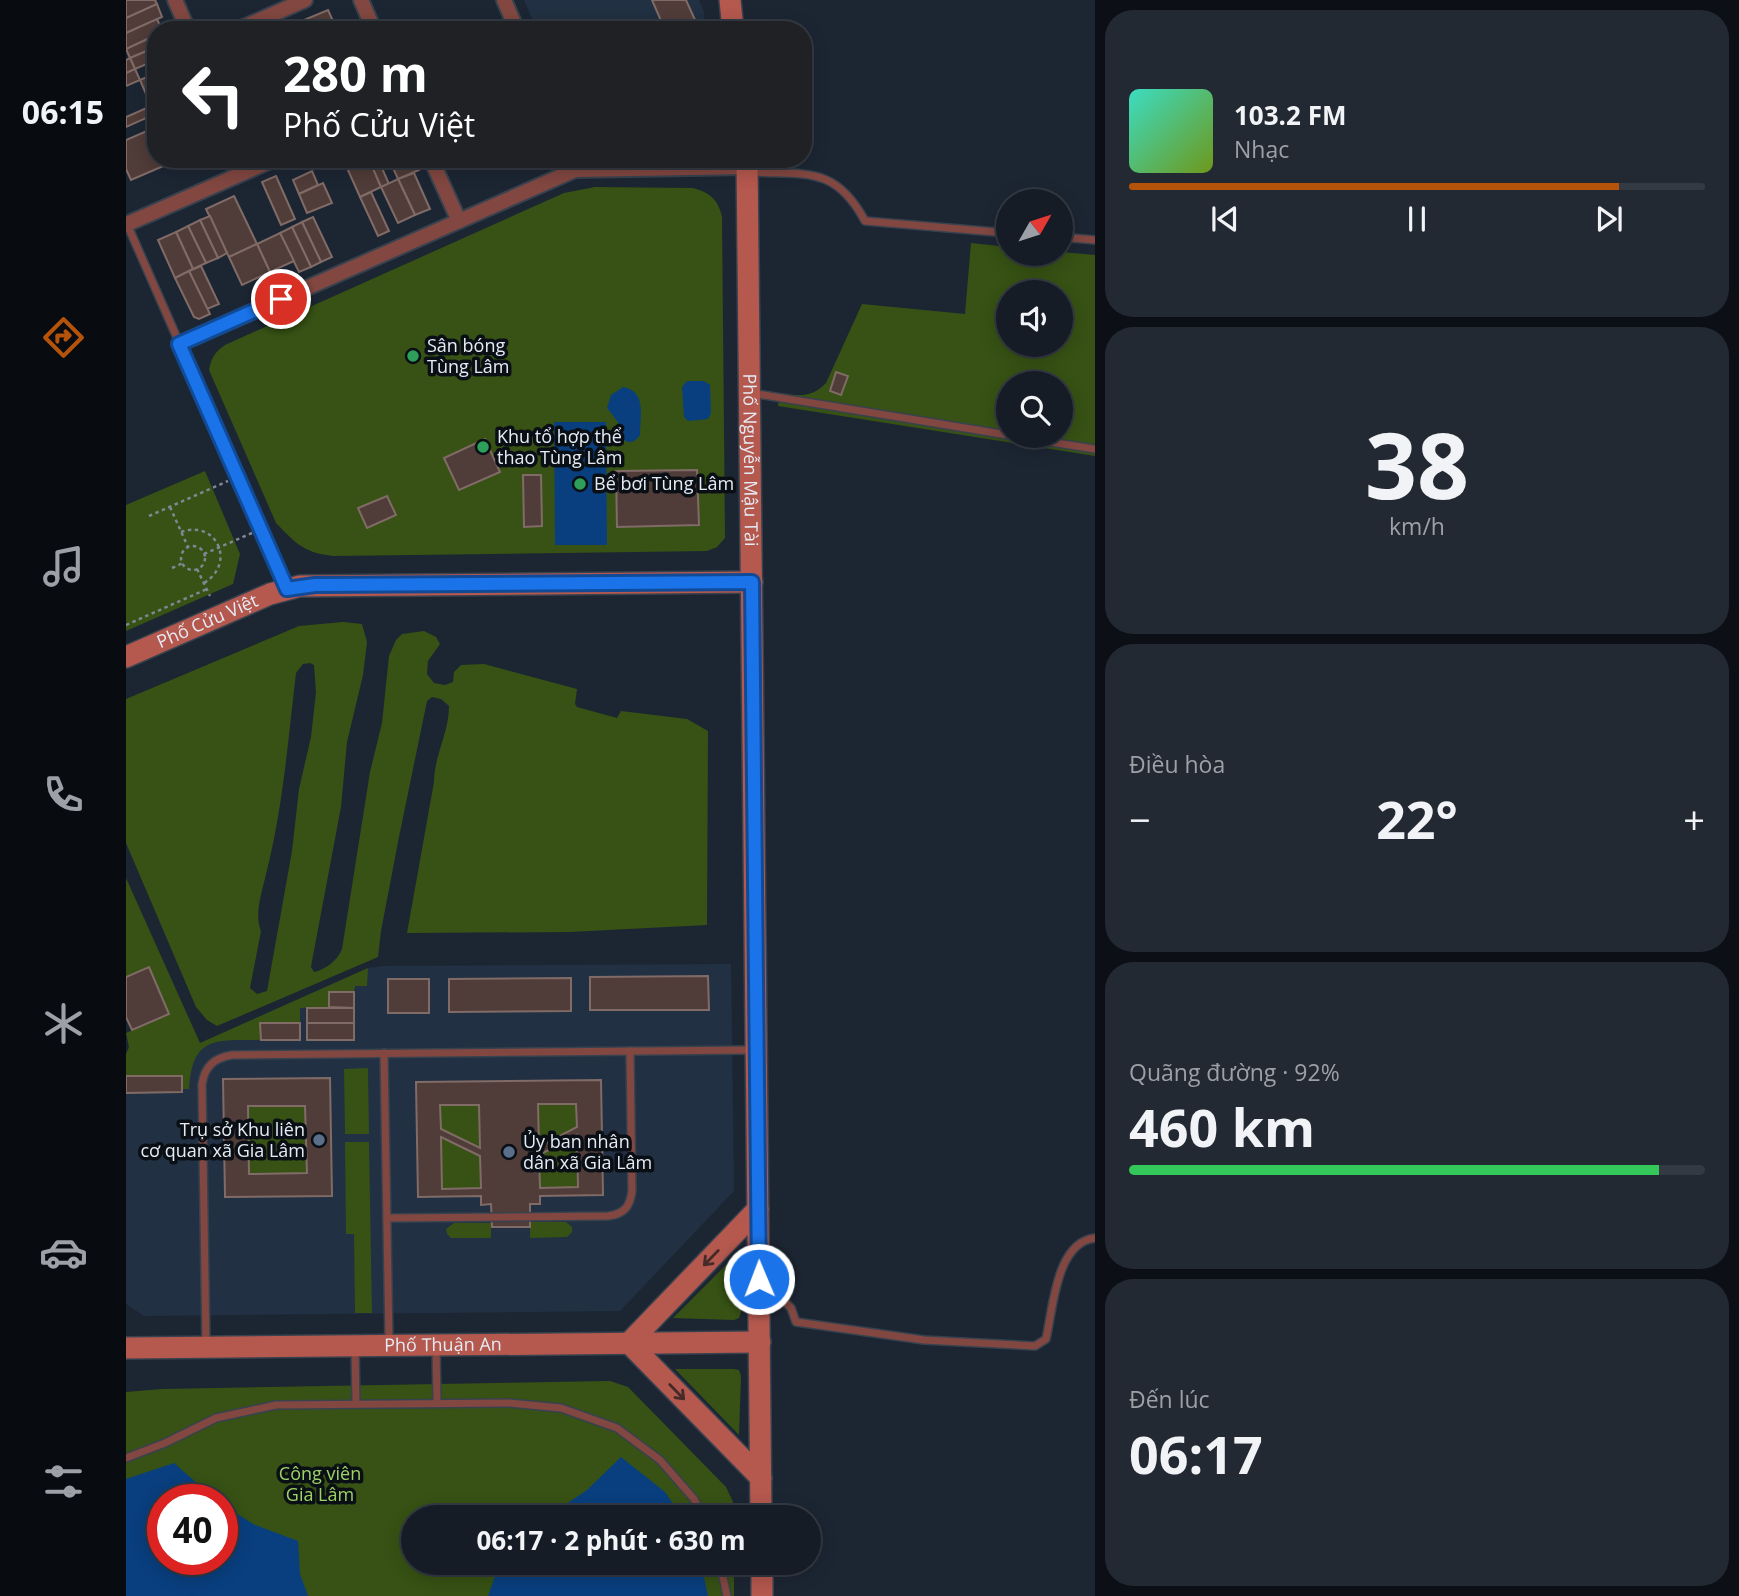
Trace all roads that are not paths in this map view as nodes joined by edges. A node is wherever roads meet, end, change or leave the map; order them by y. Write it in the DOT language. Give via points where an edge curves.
graph roads {
  1 [pos="175,0"];
  2 [pos="304,0"];
  3 [pos="361,0"];
  4 [pos="504,0"];
  5 [pos="730,0"];
  6 [pos="184,21"];
  7 [pos="257,21"];
  8 [pos="370,21"];
  9 [pos="513,21"];
  10 [pos="732,21"];
  11 [pos="242,168"];
  12 [pos="435,168"];
  13 [pos="569,168"];
  14 [pos="748,168"];
  15 [pos="763,168"];
  16 [pos="459,221"];
  17 [pos="127,223"];
  18 [pos="996,232"];
  19 [pos="1073,238"];
  20 [pos="1095,240"];
  21 [pos="179,344"];
  22 [pos="751,393"];
  23 [pos="996,433"];
  24 [pos="1073,445"];
  25 [pos="1095,449"];
  26 [pos="752,582"];
  27 [pos="287,589"];
  28 [pos="126,657"];
  29 [pos="757,1050"];
  30 [pos="630,1051"];
  31 [pos="384,1053"];
  32 [pos="758,1209"];
  33 [pos="387,1218"];
  34 [pos="1095,1238"];
  35 [pos="759,1302"];
  36 [pos="760,1342"];
  37 [pos="629,1343"];
  38 [pos="436,1345"];
  39 [pos="355,1346"];
  40 [pos="389,1346"];
  41 [pos="206,1347"];
  42 [pos="126,1348"];
  43 [pos="356,1404"];
  44 [pos="437,1404"];
  45 [pos="126,1458"];
  46 [pos="761,1478"];
  47 [pos="697,1505"];
  48 [pos="761,1505"];
  49 [pos="723,1575"];
  50 [pos="762,1575"];
  51 [pos="727,1596"];
  52 [pos="762,1596"];
  1 -- 6 [label="street"];
  2 -- 7 [label="street"];
  3 -- 8 [label="street"];
  4 -- 9 [label="street"];
  5 -- 10 [label="street"];
  11 -- 17 [label="street"];
  12 -- 16 [label="street"];
  13 -- 16 [label="street"];
  14 -- 22 [label="street, Phố Nguyễn Mậu Tài"];
  15 -- 18 [label="lane" via="821,176 842,190 865,221"];
  16 -- 21 [label="street"];
  17 -- 21 [label="lane"];
  19 -- 20 [label="lane"];
  21 -- 27 [label="lane"];
  22 -- 23 [label="lane"];
  22 -- 26 [label="street, Phố Nguyễn Mậu Tài"];
  24 -- 25 [label="lane"];
  26 -- 27 [label="street, Phố Cửu Việt" via="315,585"];
  26 -- 29 [label="street, Phố Nguyễn Mậu Tài"];
  27 -- 28 [label="street, Phố Cửu Việt"];
  29 -- 30 [label="lane"];
  29 -- 32 [label="street, Phố Nguyễn Mậu Tài"];
  30 -- 31 [label="lane"];
  30 -- 33 [label="lane" via="632,1191 623,1212 608,1216"];
  31 -- 33 [label="lane"];
  31 -- 41 [label="lane" via="232,1055 208,1066 202,1084"];
  32 -- 35 [label="street, Phố Nguyễn Mậu Tài"];
  32 -- 37 [label="street, one-way"];
  33 -- 40 [label="lane"];
  34 -- 35 [label="lane" via="1078,1244 1063,1263 1046,1339 1035,1346 925,1340 796,1322 785,1302"];
  35 -- 36 [label="street, Phố Nguyễn Mậu Tài"];
  36 -- 37 [label="street, Phố Thuận An"];
  36 -- 46 [label="street, Phố Nguyễn Mậu Tài"];
  37 -- 38 [label="street, Phố Thuận An"];
  37 -- 46 [label="street, one-way"];
  38 -- 40 [label="street, Phố Thuận An"];
  38 -- 44 [label="lane"];
  39 -- 40 [label="street, Phố Thuận An"];
  39 -- 41 [label="street, Phố Thuận An"];
  39 -- 43 [label="lane"];
  41 -- 42 [label="street, Phố Thuận An"];
  43 -- 44 [label="lane"];
  43 -- 45 [label="lane" via="276,1405 216,1418"];
  44 -- 47 [label="lane" via="561,1408 617,1428 660,1460"];
  46 -- 48 [label="street, Phố Nguyễn Mậu Tài"];
  49 -- 51 [label="lane"];
  50 -- 52 [label="street"];
}
